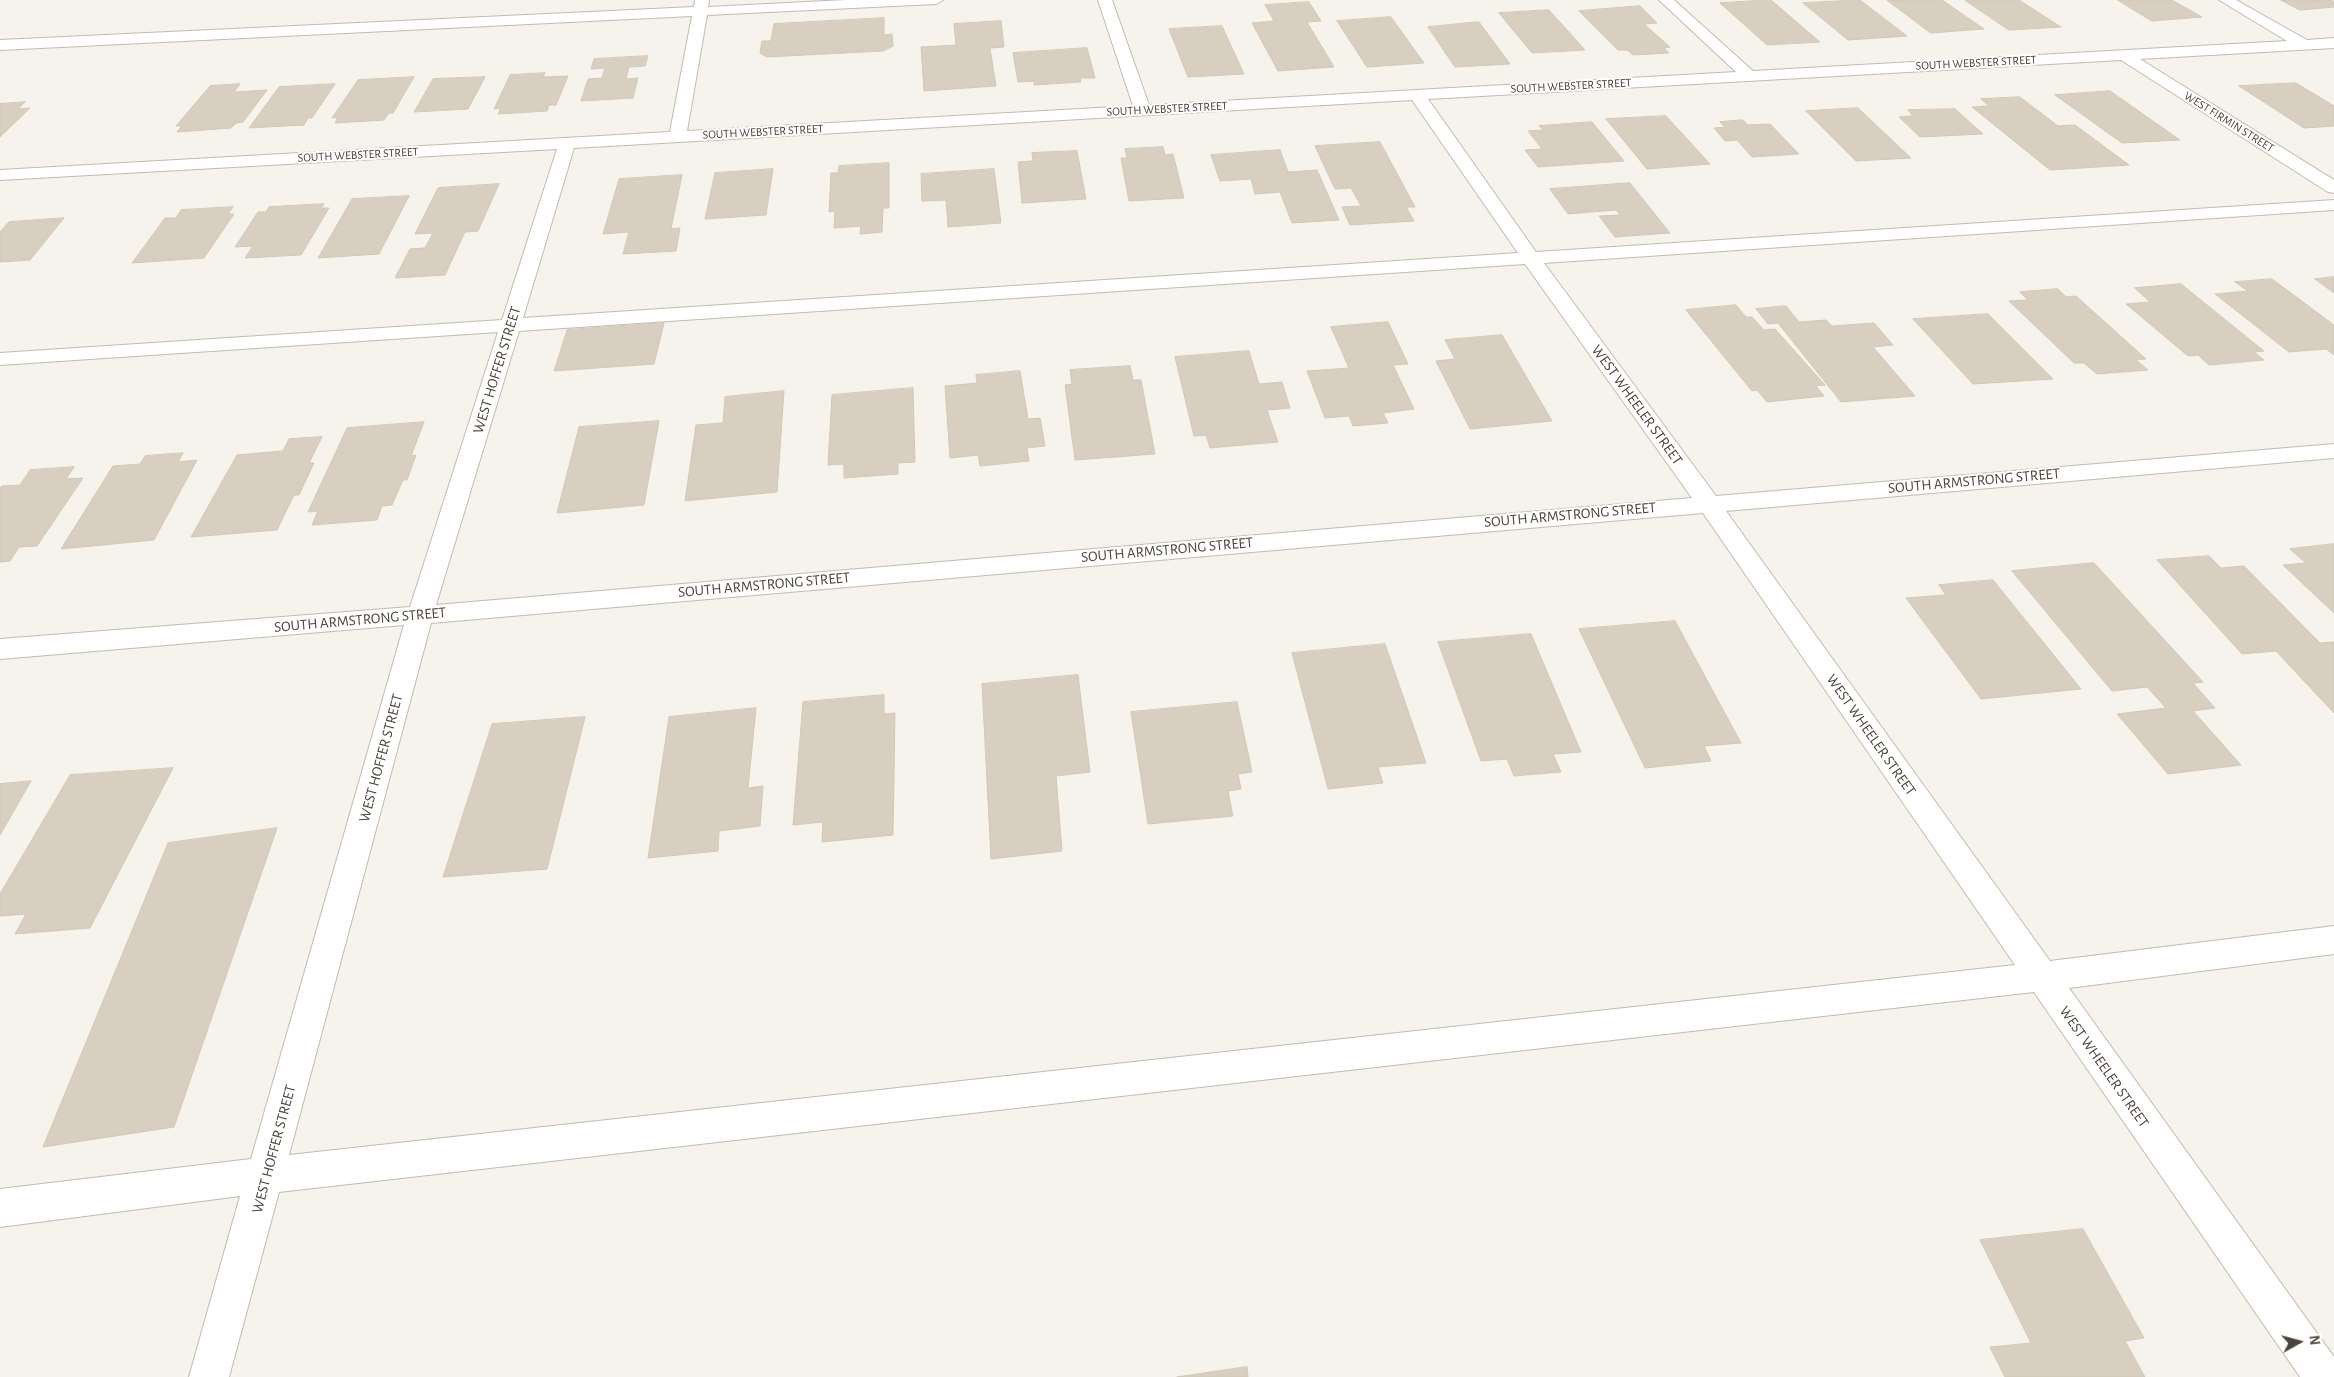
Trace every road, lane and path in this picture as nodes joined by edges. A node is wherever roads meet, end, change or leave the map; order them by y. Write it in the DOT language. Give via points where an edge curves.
graph roads {
  1 [pos="936,0"];
  2 [pos="1105,0"];
  3 [pos="1666,0"];
  4 [pos="2226,0"];
  5 [pos="701,6"];
  6 [pos="2334,43"];
  7 [pos="0,45"];
  8 [pos="2305,45"];
  9 [pos="2124,55"];
  10 [pos="1749,76"];
  11 [pos="1417,95"];
  12 [pos="1143,111"];
  13 [pos="677,137"];
  14 [pos="567,143"];
  15 [pos="0,175"];
  16 [pos="2334,188"];
  17 [pos="2334,205"];
  18 [pos="1530,257"];
  19 [pos="511,326"];
  20 [pos="0,359"];
  21 [pos="2334,451"];
  22 [pos="1708,503"];
  23 [pos="420,615"];
  24 [pos="0,649"];
  25 [pos="2334,940"];
  26 [pos="2040,977"];
  27 [pos="267,1175"];
  28 [pos="0,1208"];
  29 [pos="210,1377"];
  30 [pos="2324,1377"];
  1 -- 5 [label="street"];
  2 -- 12 [label="street"];
  3 -- 10 [label="street"];
  4 -- 8 [label="street"];
  5 -- 7 [label="street"];
  5 -- 13 [label="street"];
  6 -- 8 [label="street, SOUTH WEBSTER STREET"];
  8 -- 9 [label="street, SOUTH WEBSTER STREET"];
  9 -- 10 [label="street, SOUTH WEBSTER STREET"];
  9 -- 16 [label="street, WEST FIRMIN STREET"];
  10 -- 11 [label="street, SOUTH WEBSTER STREET"];
  11 -- 12 [label="street, SOUTH WEBSTER STREET"];
  11 -- 18 [label="street, WEST WHEELER STREET"];
  12 -- 13 [label="street, SOUTH WEBSTER STREET"];
  13 -- 14 [label="street, SOUTH WEBSTER STREET"];
  14 -- 15 [label="street, SOUTH WEBSTER STREET"];
  14 -- 19 [label="street, WEST HOFFER STREET"];
  17 -- 18 [label="street"];
  18 -- 19 [label="street"];
  18 -- 22 [label="street, WEST WHEELER STREET"];
  19 -- 20 [label="street"];
  19 -- 23 [label="street, WEST HOFFER STREET"];
  21 -- 22 [label="street, SOUTH ARMSTRONG STREET"];
  22 -- 23 [label="street, SOUTH ARMSTRONG STREET"];
  22 -- 26 [label="street, WEST WHEELER STREET"];
  23 -- 24 [label="street, SOUTH ARMSTRONG STREET"];
  23 -- 27 [label="street, WEST HOFFER STREET"];
  25 -- 26 [label="street"];
  26 -- 27 [label="street"];
  26 -- 30 [label="street, WEST WHEELER STREET"];
  27 -- 28 [label="street"];
  27 -- 29 [label="street, WEST HOFFER STREET"];
}
